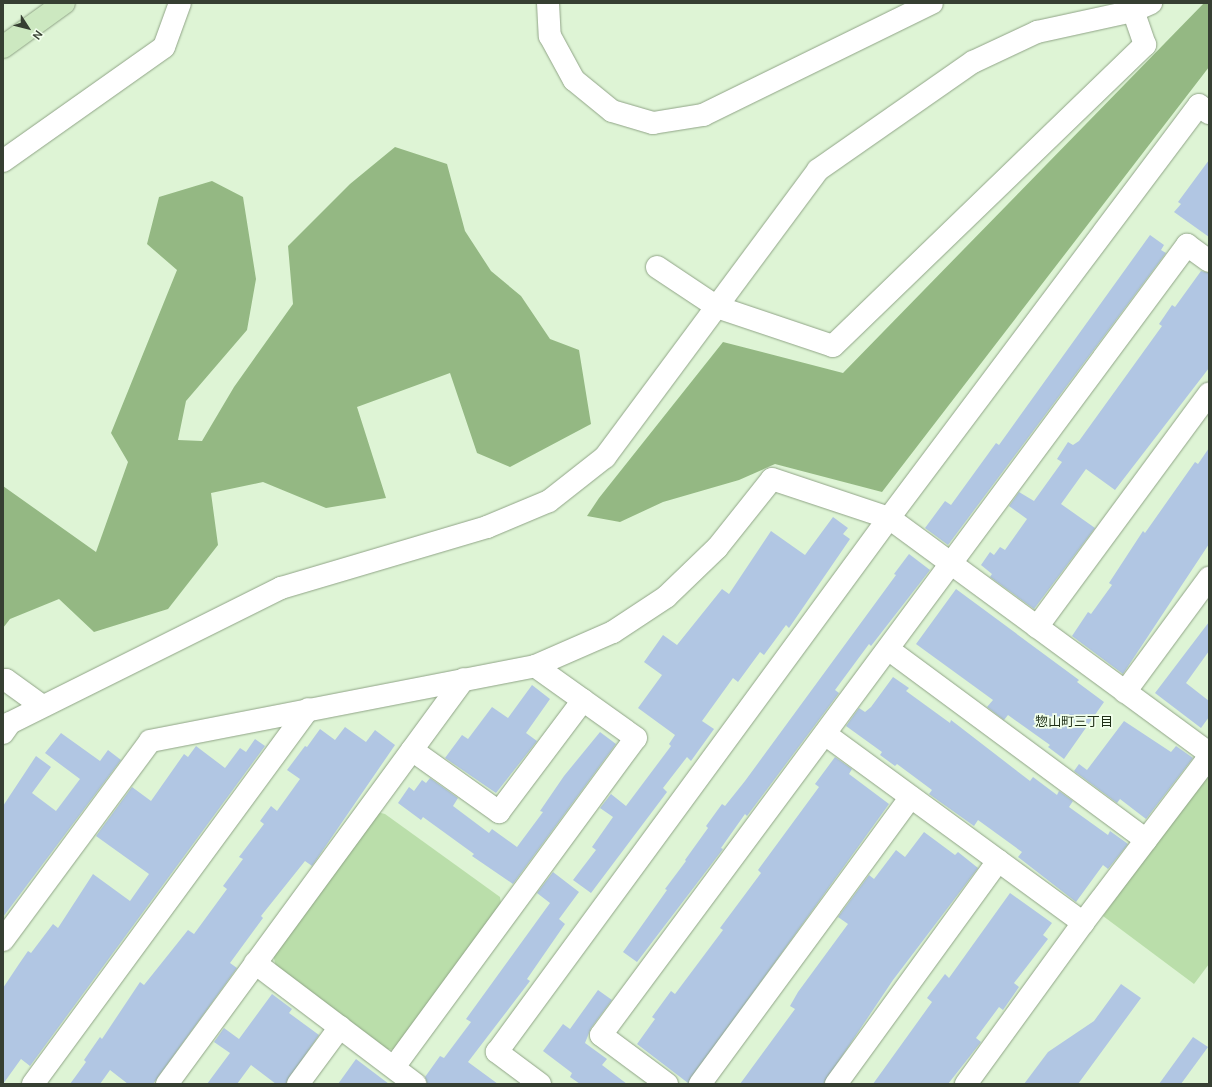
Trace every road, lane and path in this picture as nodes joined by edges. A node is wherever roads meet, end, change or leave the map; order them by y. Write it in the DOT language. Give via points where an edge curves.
graph roads {
  1 [pos="64,3"];
  2 [pos="180,3"];
  3 [pos="548,3"];
  4 [pos="932,3"];
  5 [pos="1142,7"];
  6 [pos="3,47"];
  7 [pos="1209,113"];
  8 [pos="3,161"];
  9 [pos="1209,261"];
  10 [pos="657,267"];
  11 [pos="717,307"];
  12 [pos="1209,394"];
  13 [pos="889,518"];
  14 [pos="950,564"];
  15 [pos="1209,578"];
  16 [pos="1037,627"];
  17 [pos="888,649"];
  18 [pos="535,666"];
  19 [pos="464,679"];
  20 [pos="3,681"];
  21 [pos="1125,692"];
  22 [pos="583,700"];
  23 [pos="42,706"];
  24 [pos="308,709"];
  25 [pos="3,733"];
  26 [pos="825,734"];
  27 [pos="412,750"];
  28 [pos="1209,755"];
  29 [pos="911,797"];
  30 [pos="1146,840"];
  31 [pos="998,861"];
  32 [pos="1083,922"];
  33 [pos="3,940"];
  34 [pos="255,963"];
  35 [pos="340,1026"];
  36 [pos="394,1067"];
  37 [pos="33,1084"];
  38 [pos="167,1084"];
  39 [pos="298,1084"];
  40 [pos="415,1084"];
  41 [pos="540,1084"];
  42 [pos="667,1084"];
  43 [pos="700,1084"];
  44 [pos="836,1084"];
  45 [pos="966,1084"];
  1 -- 6 [label="main road"];
  2 -- 8 [label="street" via="164,47"];
  3 -- 4 [label="street" via="550,36 574,80 612,111 653,123 703,115"];
  5 -- 11 [label="street" via="1037,32 973,62 882,124 818,170"];
  5 -- 11 [label="street" via="1145,45 833,346"];
  7 -- 13 [label="street" via="1198,105"];
  9 -- 14 [label="street" via="1187,245"];
  10 -- 11 [label="street"];
  11 -- 23 [label="street" via="605,457 549,501 487,527 281,588"];
  12 -- 16 [label="street"];
  13 -- 14 [label="street"];
  13 -- 18 [label="street" via="772,479 718,548 666,597 613,632"];
  13 -- 41 [label="street" via="497,1052"];
  14 -- 16 [label="street"];
  14 -- 17 [label="street"];
  15 -- 21 [label="street"];
  16 -- 21 [label="street"];
  17 -- 26 [label="street"];
  17 -- 30 [label="street"];
  18 -- 19 [label="street"];
  18 -- 22 [label="street"];
  19 -- 24 [label="street"];
  19 -- 27 [label="street"];
  20 -- 23 [label="street" via="6,680"];
  21 -- 28 [label="street"];
  22 -- 27 [label="street" via="499,812"];
  22 -- 36 [label="street" via="636,738"];
  23 -- 25 [label="street" via="10,723"];
  24 -- 33 [label="street" via="150,741"];
  24 -- 37 [label="street"];
  26 -- 29 [label="street"];
  26 -- 42 [label="street" via="601,1035"];
  27 -- 34 [label="street"];
  28 -- 30 [label="street"];
  29 -- 31 [label="street"];
  29 -- 43 [label="street"];
  30 -- 32 [label="street"];
  31 -- 32 [label="street"];
  31 -- 44 [label="street"];
  32 -- 45 [label="street"];
  34 -- 35 [label="street"];
  34 -- 38 [label="street"];
  35 -- 36 [label="street"];
  35 -- 39 [label="street"];
  36 -- 40 [label="street"];
}
